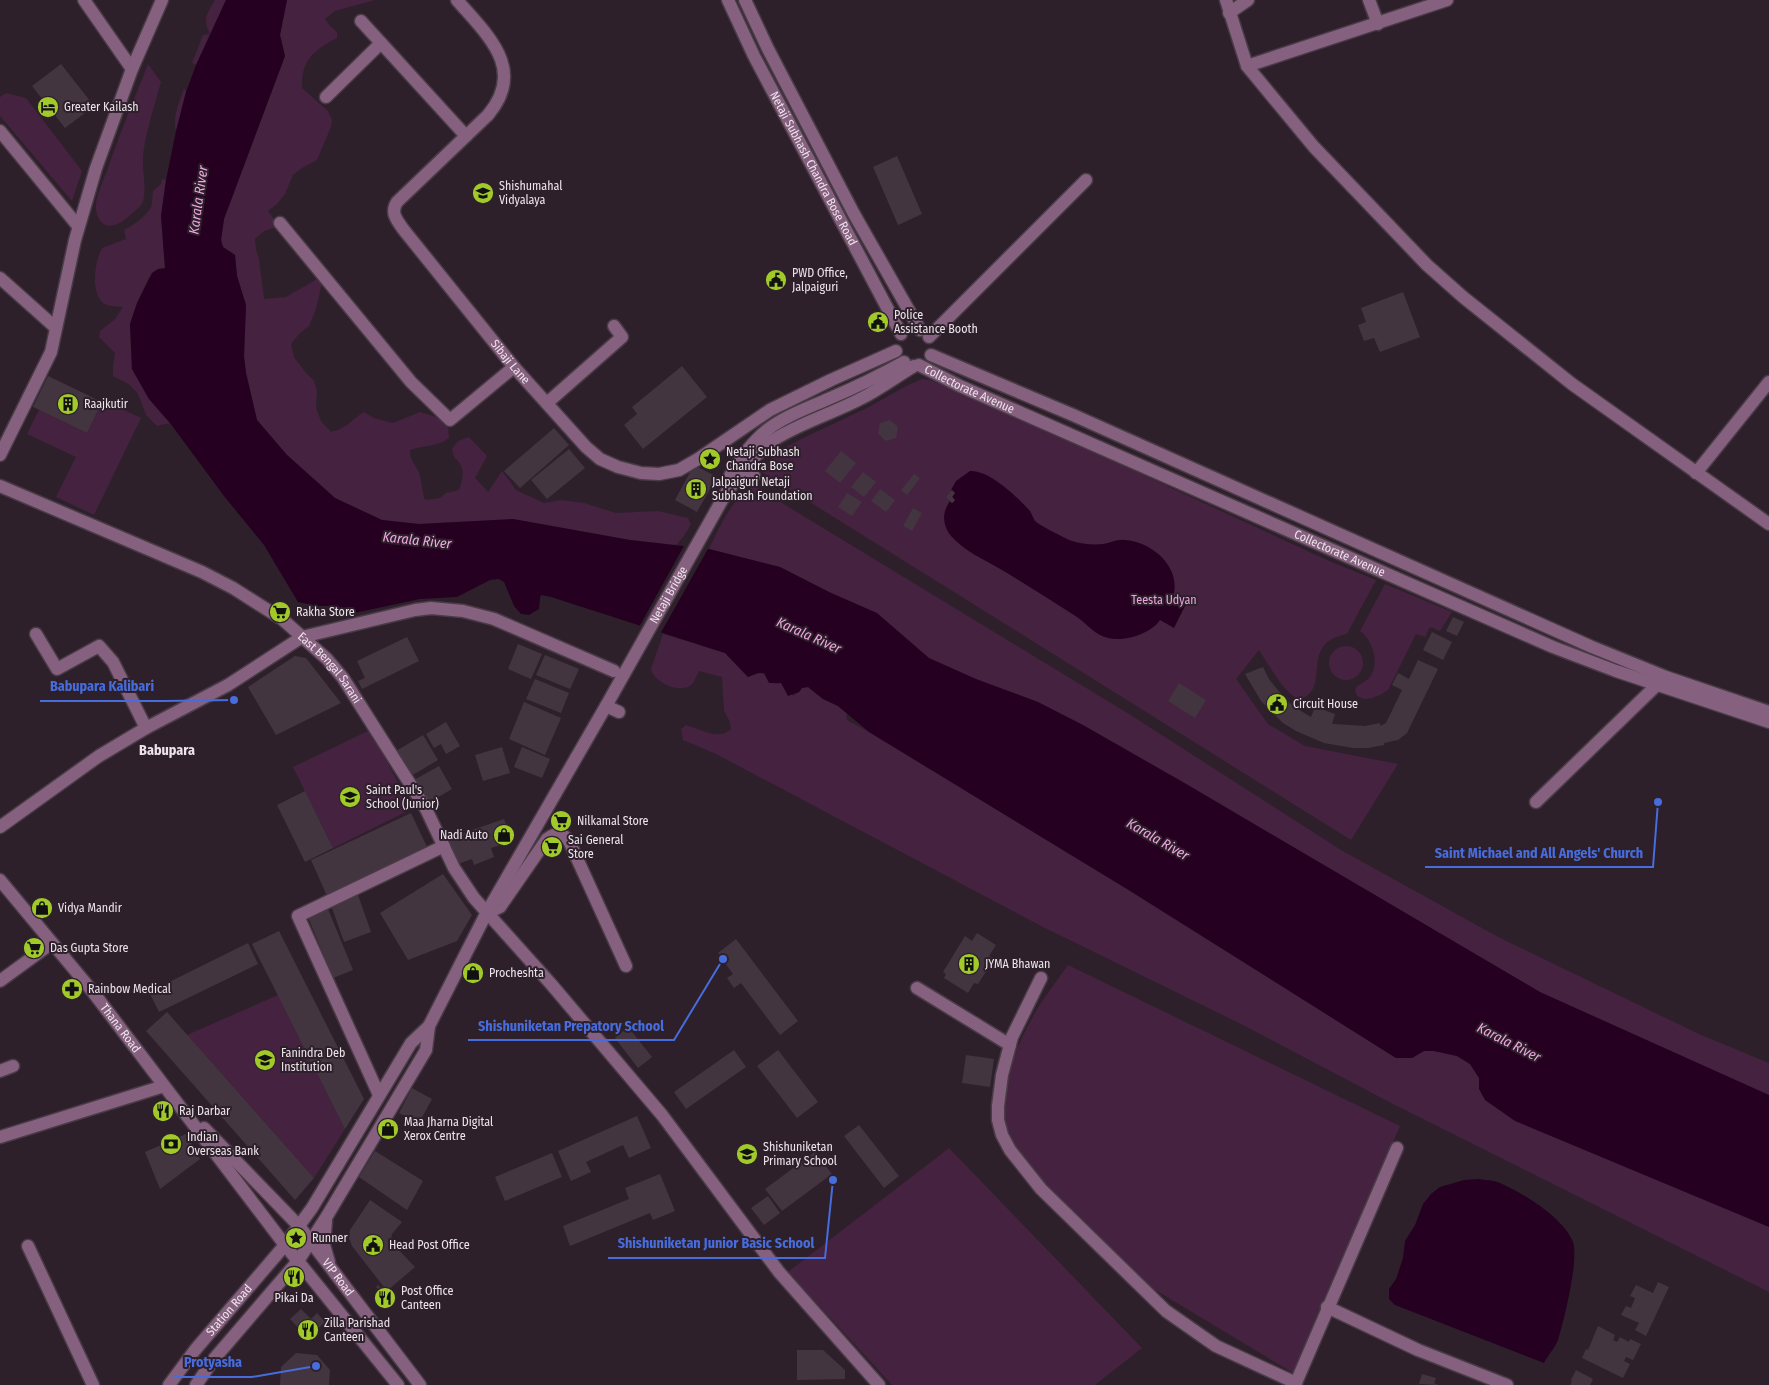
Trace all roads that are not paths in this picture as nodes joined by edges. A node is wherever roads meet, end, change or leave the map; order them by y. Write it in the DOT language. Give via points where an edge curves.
graph roads {
  1 [pos="84,0"];
  2 [pos="162,0"];
  3 [pos="169,0"];
  4 [pos="457,0"];
  5 [pos="728,0"];
  6 [pos="745,0"];
  7 [pos="1226,0"];
  8 [pos="1248,0"];
  9 [pos="1369,0"];
  10 [pos="1447,0"];
  11 [pos="1229,13"];
  12 [pos="361,21"];
  13 [pos="1378,24"];
  14 [pos="148,34"];
  15 [pos="381,43"];
  16 [pos="1247,66"];
  17 [pos="132,69"];
  18 [pos="326,97"];
  19 [pos="0,131"];
  20 [pos="466,136"];
  21 [pos="1086,180"];
  22 [pos="280,223"];
  23 [pos="78,226"];
  24 [pos="0,278"];
  25 [pos="614,326"];
  26 [pos="56,328"];
  27 [pos="925,333"];
  28 [pos="901,334"];
  29 [pos="896,351"];
  30 [pos="931,354"];
  31 [pos="912,364"];
  32 [pos="514,366"];
  33 [pos="1769,382"];
  34 [pos="546,403"];
  35 [pos="0,455"];
  36 [pos="1696,472"];
  37 [pos="1215,478"];
  38 [pos="0,486"];
  39 [pos="1208,494"];
  40 [pos="1769,524"];
  41 [pos="706,528"];
  42 [pos="1393,558"];
  43 [pos="1386,572"];
  44 [pos="36,634"];
  45 [pos="302,637"];
  46 [pos="614,671"];
  47 [pos="1661,681"];
  48 [pos="606,706"];
  49 [pos="1745,708"];
  50 [pos="619,712"];
  51 [pos="1769,712"];
  52 [pos="1769,722"];
  53 [pos="146,728"];
  54 [pos="1536,802"];
  55 [pos="0,827"];
  56 [pos="444,846"];
  57 [pos="0,880"];
  58 [pos="487,912"];
  59 [pos="52,943"];
  60 [pos="626,966"];
  61 [pos="1041,978"];
  62 [pos="0,981"];
  63 [pos="917,988"];
  64 [pos="429,1026"];
  65 [pos="1010,1045"];
  66 [pos="13,1066"];
  67 [pos="0,1071"];
  68 [pos="164,1086"];
  69 [pos="379,1095"];
  70 [pos="0,1137"];
  71 [pos="1397,1148"];
  72 [pos="312,1208"];
  73 [pos="284,1210"];
  74 [pos="327,1216"];
  75 [pos="271,1227"];
  76 [pos="291,1236"];
  77 [pos="28,1246"];
  78 [pos="304,1252"];
  79 [pos="273,1259"];
  80 [pos="308,1274"];
  81 [pos="285,1276"];
  82 [pos="340,1281"];
  83 [pos="1327,1308"];
  84 [pos="1295,1384"];
  85 [pos="93,1385"];
  86 [pos="169,1385"];
  87 [pos="196,1385"];
  88 [pos="398,1385"];
  89 [pos="420,1385"];
  90 [pos="879,1385"];
  91 [pos="1507,1385"];
  1 -- 17 [label="street"];
  2 -- 14 [label="street"];
  3 -- 14 [label="street"];
  4 -- 20 [label="street, Sibaji Lane" via="492,40 504,69 502,90 494,107"];
  5 -- 28 [label="street, Netaji Subhash Chandra Bose Road" via="754,56"];
  6 -- 27 [label="street, Netaji Subhash Chandra Bose Road" via="832,171"];
  7 -- 11 [label="street"];
  8 -- 11 [label="street"];
  9 -- 13 [label="street"];
  10 -- 13 [label="street"];
  11 -- 16 [label="street"];
  12 -- 15 [label="street"];
  13 -- 16 [label="street"];
  14 -- 17 [label="street"];
  15 -- 18 [label="street"];
  15 -- 20 [label="street"];
  16 -- 36 [label="street" via="1314,147 1434,271 1572,384"];
  17 -- 23 [label="street"];
  19 -- 23 [label="street"];
  20 -- 32 [label="street, Sibaji Lane" via="397,202 394,214"];
  21 -- 27 [label="street"];
  22 -- 32 [label="street" via="411,382 450,420"];
  23 -- 26 [label="street"];
  24 -- 26 [label="street"];
  25 -- 34 [label="street" via="622,337"];
  26 -- 35 [label="street" via="51,352"];
  27 -- 28 [label="street" via="910,330"];
  27 -- 30 [label="street" via="932,342"];
  28 -- 29 [label="street"];
  29 -- 31 [label="street"];
  29 -- 34 [label="street, Sibaji Lane" via="788,400 679,470 659,474 640,473 600,459"];
  30 -- 31 [label="street" via="924,363"];
  30 -- 37 [label="street, Collectorate Avenue"];
  31 -- 39 [label="street, Collectorate Avenue" via="1097,451"];
  31 -- 41 [label="street" via="862,398 791,430 762,450 748,473 726,493"];
  31 -- 41 [label="street" via="800,411 768,429 737,464"];
  32 -- 34 [label="street, Sibaji Lane"];
  33 -- 36 [label="street"];
  36 -- 40 [label="street"];
  37 -- 39 [label="street"];
  37 -- 42 [label="street, Collectorate Avenue"];
  38 -- 45 [label="street, East Bengal Sarani" via="202,572 282,619"];
  39 -- 43 [label="street, Collectorate Avenue"];
  41 -- 48 [label="street, Netaji Bridge"];
  42 -- 43 [label="street"];
  42 -- 47 [label="street, Collectorate Avenue"];
  43 -- 47 [label="street, Collectorate Avenue" via="1553,647"];
  44 -- 53 [label="street" via="56,668 99,646 113,662"];
  45 -- 46 [label="street" via="415,610 464,611 494,619"];
  45 -- 53 [label="street" via="228,685"];
  45 -- 56 [label="street, East Bengal Sarani" via="327,659 351,689 426,809"];
  47 -- 49 [label="street, Collectorate Avenue"];
  47 -- 54 [label="street"];
  48 -- 50 [label="street"];
  48 -- 58 [label="street, Netaji Bridge"];
  49 -- 51 [label="street, Collectorate Avenue"];
  49 -- 52 [label="street, Collectorate Avenue"];
  53 -- 55 [label="street" via="99,756"];
  56 -- 58 [label="street, East Bengal Sarani" via="454,868"];
  56 -- 69 [label="street" via="298,916"];
  57 -- 59 [label="street, Thana Road"];
  58 -- 60 [label="street" via="500,908 547,839 560,833 570,843"];
  58 -- 64 [label="street, Netaji Bridge"];
  58 -- 90 [label="street, East Bengal Sarani" via="662,1115 780,1273"];
  59 -- 62 [label="street"];
  59 -- 68 [label="street, Thana Road"];
  61 -- 65 [label="street"];
  63 -- 65 [label="street"];
  64 -- 69 [label="street, Station Road" via="412,1042"];
  64 -- 74 [label="street, Station Road" via="426,1050"];
  65 -- 84 [label="street" via="1001,1082 998,1120 1010,1150 1041,1189 1166,1311 1216,1346"];
  66 -- 67 [label="street"];
  68 -- 70 [label="street"];
  68 -- 73 [label="street, Thana Road"];
  68 -- 75 [label="street, Thana Road"];
  69 -- 72 [label="street, Station Road"];
  71 -- 83 [label="street"];
  72 -- 73 [label="street" via="298,1216"];
  72 -- 76 [label="street, Station Road"];
  73 -- 76 [label="street, Thana Road"];
  74 -- 78 [label="street, Station Road"];
  74 -- 82 [label="street" via="324,1245 327,1258"];
  75 -- 76 [label="street, Thana Road"];
  75 -- 79 [label="street" via="275,1245"];
  76 -- 78 [label="street"];
  76 -- 78 [label="street"];
  76 -- 79 [label="street, Station Road"];
  77 -- 85 [label="street"];
  78 -- 80 [label="street, VIP Road"];
  78 -- 81 [label="street, Station Road"];
  78 -- 82 [label="street, VIP Road"];
  79 -- 86 [label="street, Station Road"];
  80 -- 81 [label="street" via="292,1272"];
  80 -- 88 [label="street, VIP Road"];
  81 -- 87 [label="street, Station Road" via="214,1359"];
  82 -- 89 [label="street, VIP Road"];
  83 -- 84 [label="street"];
  83 -- 91 [label="street" via="1418,1350"];
}
